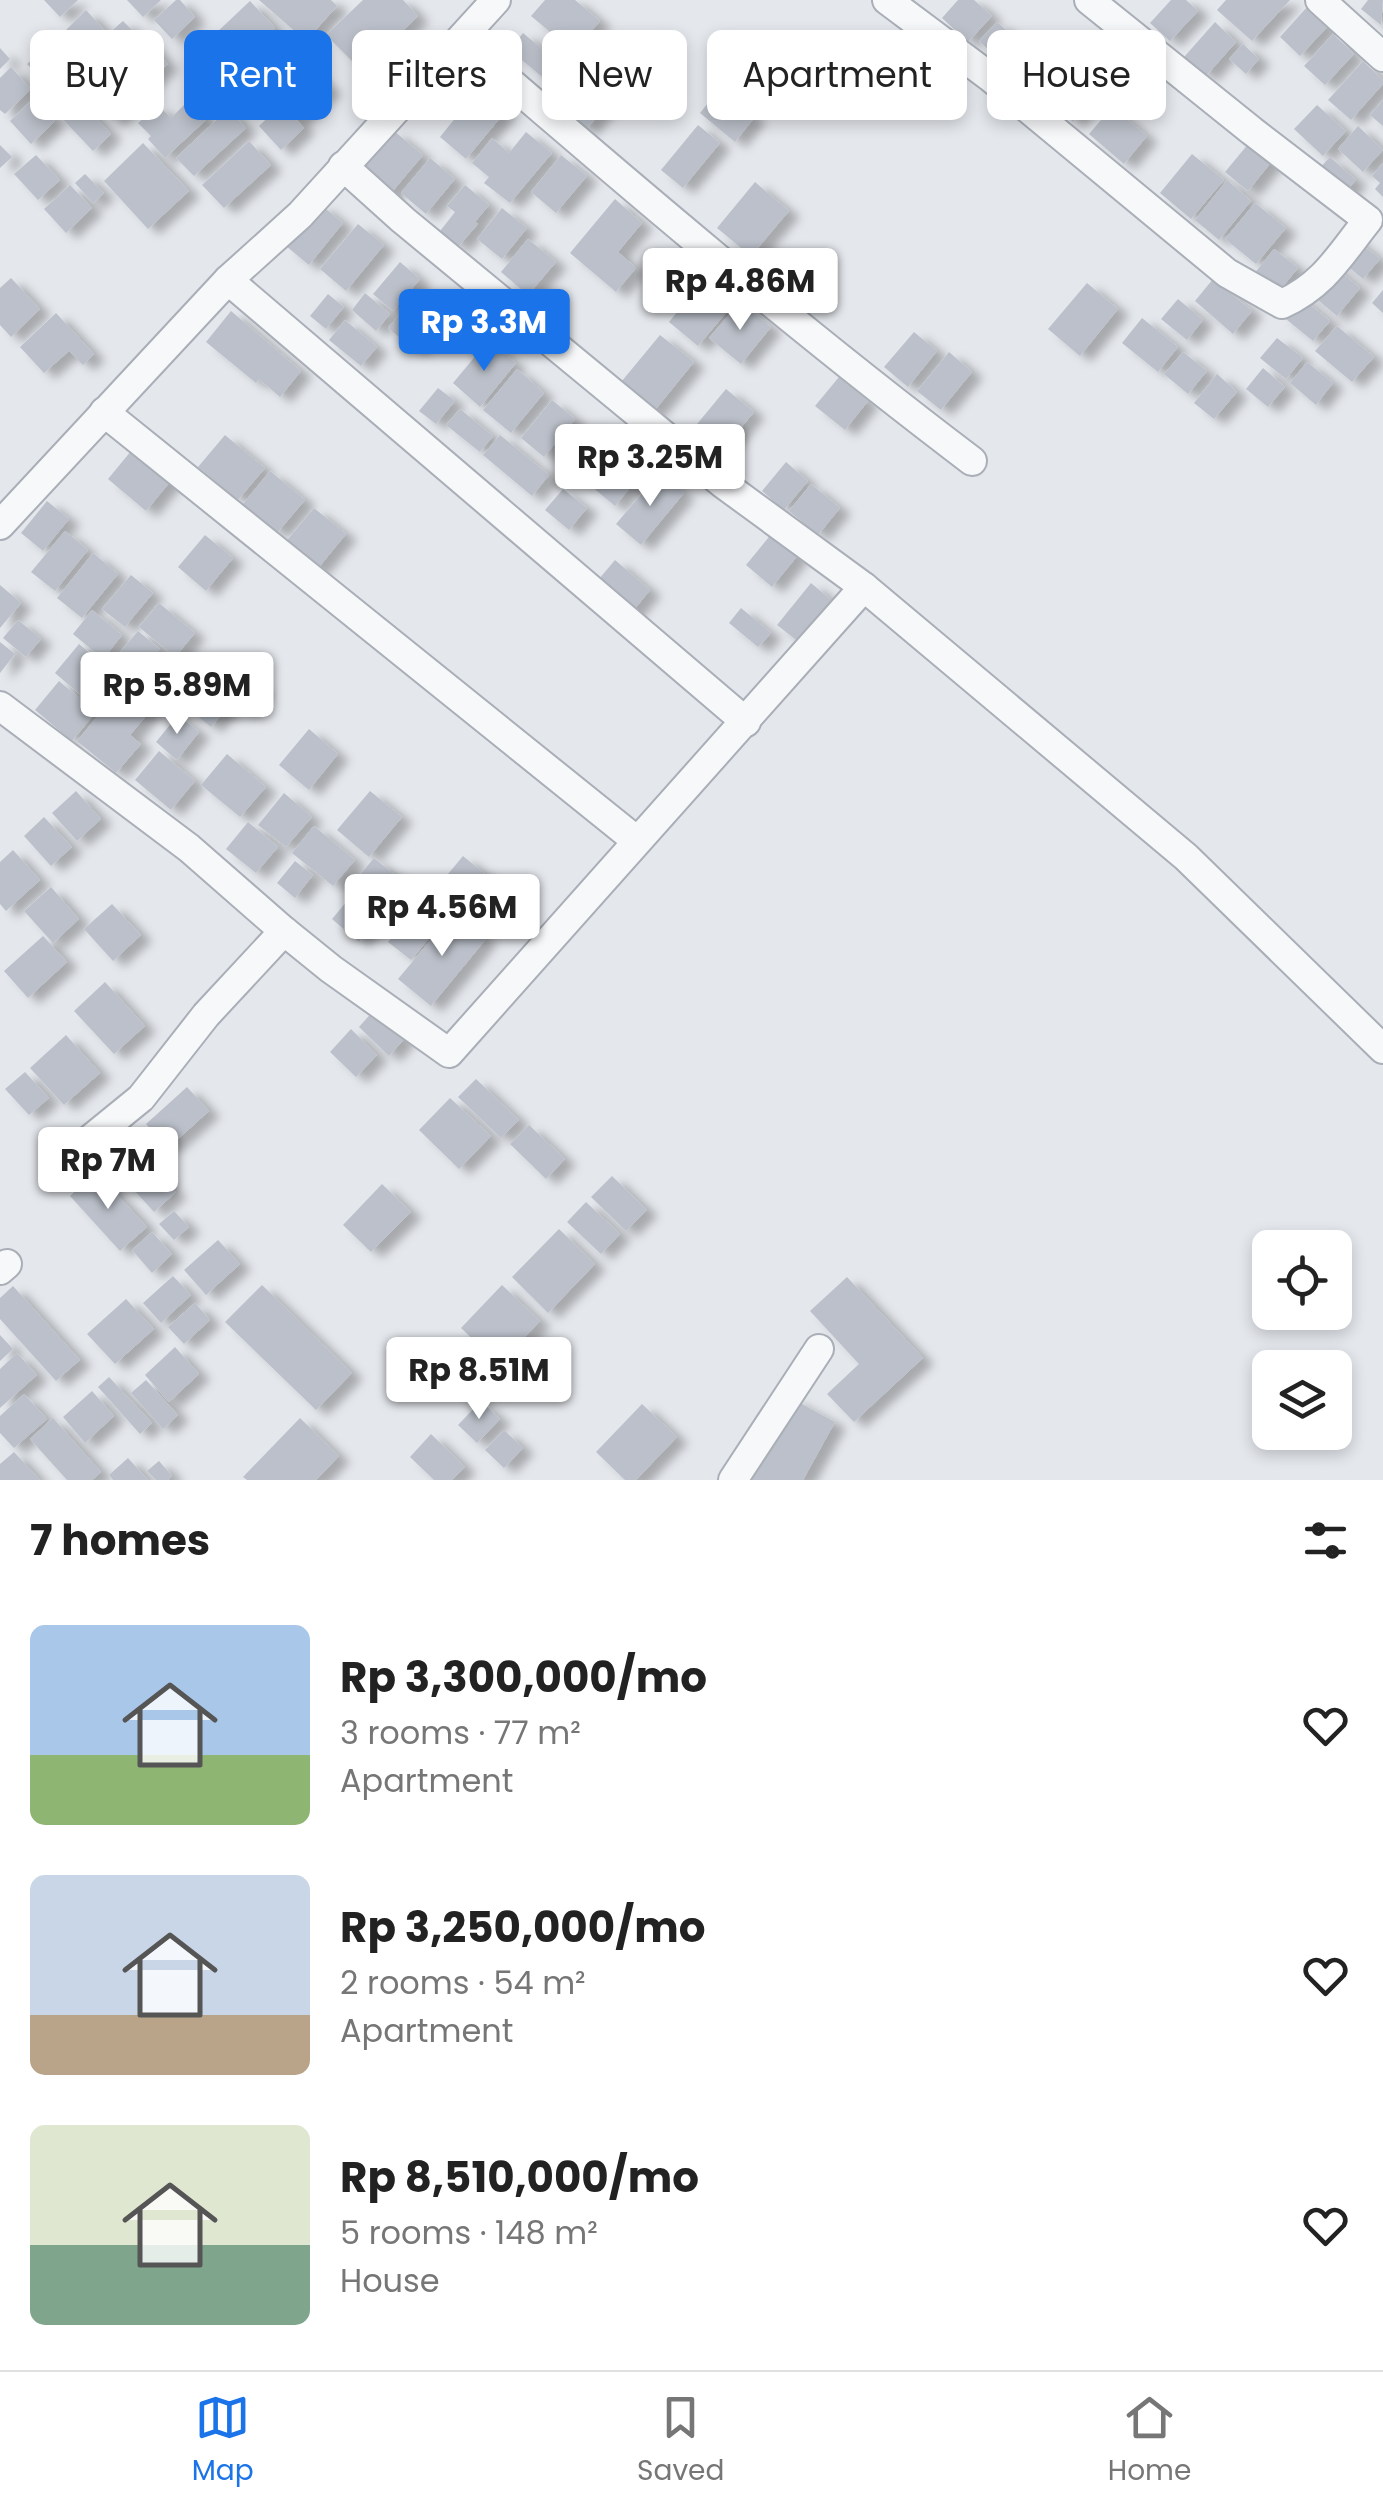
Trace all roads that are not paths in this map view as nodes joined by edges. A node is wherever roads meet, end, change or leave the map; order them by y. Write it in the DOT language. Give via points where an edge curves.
graph roads {
  1 [pos="496,0"];
  2 [pos="887,0"];
  3 [pos="1089,0"];
  4 [pos="1320,0"];
  5 [pos="469,30"];
  6 [pos="1383,57"];
  7 [pos="522,94"];
  8 [pos="386,120"];
  9 [pos="343,166"];
  10 [pos="228,280"];
  11 [pos="104,412"];
  12 [pos="972,461"];
  13 [pos="0,526"];
  14 [pos="864,586"];
  15 [pos="0,706"];
  16 [pos="746,722"];
  17 [pos="636,841"];
  18 [pos="284,931"];
  19 [pos="1383,1049"];
  20 [pos="55,1168"];
  21 [pos="819,1349"];
  22 [pos="734,1480"];
  1 -- 5 [label="street"];
  2 -- 3 [label="street" via="1227,273 1282,304 1303,294 1368,220"];
  4 -- 6 [label="street"];
  7 -- 12 [label="street" via="784,315"];
  8 -- 9 [label="street"];
  9 -- 10 [label="street"];
  9 -- 14 [label="street" via="692,458"];
  10 -- 11 [label="street"];
  10 -- 16 [label="street"];
  11 -- 13 [label="street"];
  11 -- 17 [label="street"];
  14 -- 16 [label="street"];
  14 -- 19 [label="street" via="1186,857"];
  15 -- 18 [label="street" via="189,848"];
  16 -- 17 [label="street"];
  17 -- 18 [label="street" via="448,1054"];
  18 -- 20 [label="street" via="206,1014 141,1098"];
  21 -- 22 [label="street"];
}
